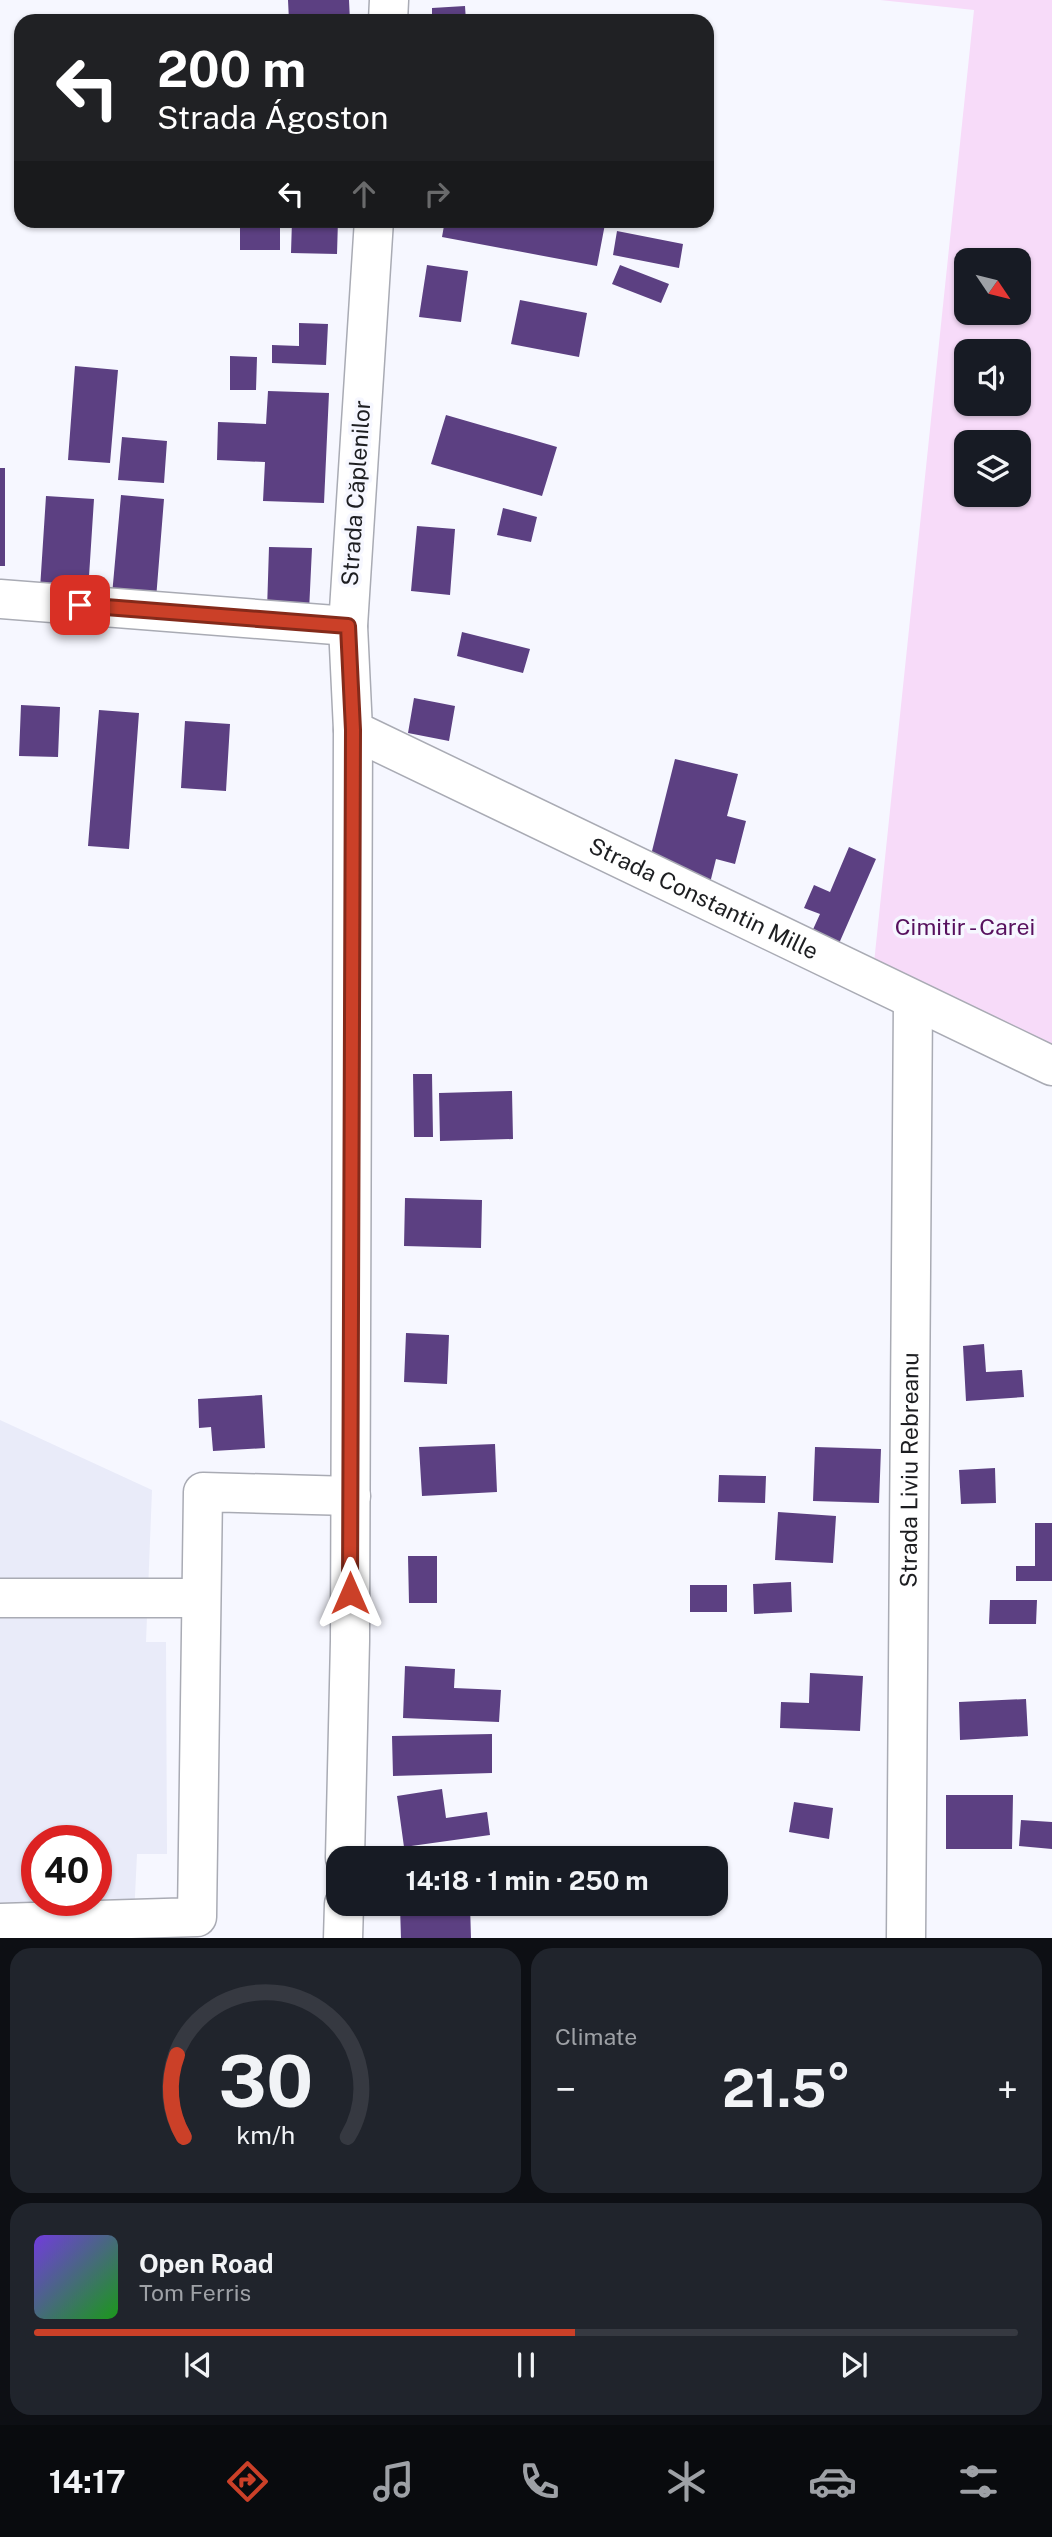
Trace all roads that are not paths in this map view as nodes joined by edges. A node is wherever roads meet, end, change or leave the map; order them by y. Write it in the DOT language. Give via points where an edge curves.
graph roads {
  1 [pos="373,228"];
  2 [pos="0,599"];
  3 [pos="348,626"];
  4 [pos="353,730"];
  5 [pos="914,1001"];
  6 [pos="1052,1066"];
  7 [pos="351,1496"];
  8 [pos="0,1598"];
  9 [pos="201,1598"];
  10 [pos="345,1846"];
  11 [pos="344,1916"];
  12 [pos="0,1923"];
  13 [pos="343,1938"];
  14 [pos="906,1938"];
  1 -- 3 [label="street, Strada Căplenilor"];
  2 -- 3 [label="street"];
  3 -- 4 [label="street, Strada Căplenilor"];
  4 -- 5 [label="street, Strada Constantin Mille"];
  4 -- 7 [label="street, Strada Căplenilor"];
  5 -- 6 [label="street, Strada Constantin Mille"];
  5 -- 14 [label="street, Strada Liviu Rebreanu"];
  7 -- 9 [label="street" via="203,1492"];
  7 -- 10 [label="street, Strada Căplenilor"];
  8 -- 9 [label="street"];
  9 -- 12 [label="street" via="198,1917"];
  11 -- 13 [label="street"];
}
